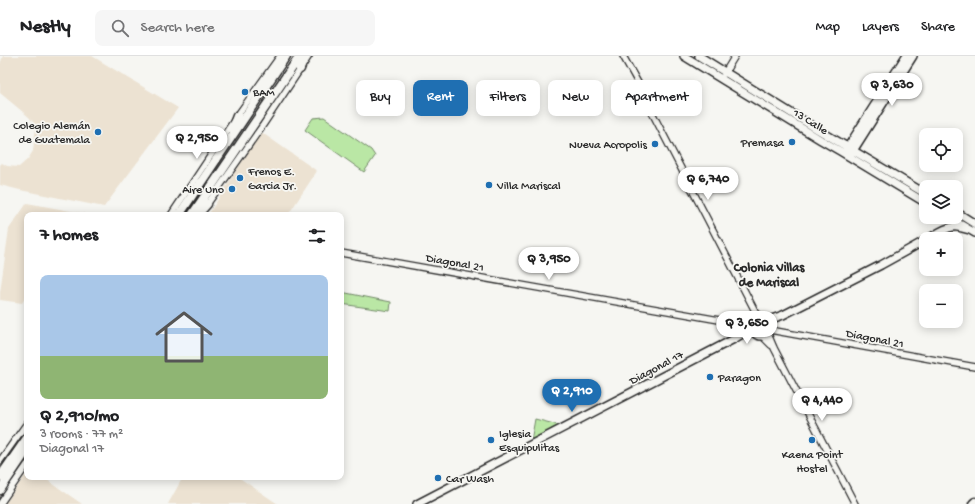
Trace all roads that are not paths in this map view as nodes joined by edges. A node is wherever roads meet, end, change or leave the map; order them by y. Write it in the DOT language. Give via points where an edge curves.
graph roads {
  1 [pos="280,56"];
  2 [pos="286,56"];
  3 [pos="300,56"];
  4 [pos="304,56"];
  5 [pos="309,56"];
  6 [pos="620,56"];
  7 [pos="623,56"];
  8 [pos="684,56"];
  9 [pos="699,56"];
  10 [pos="735,56"];
  11 [pos="906,56"];
  12 [pos="914,56"];
  13 [pos="300,69"];
  14 [pos="723,75"];
  15 [pos="635,79"];
  16 [pos="632,80"];
  17 [pos="237,116"];
  18 [pos="654,116"];
  19 [pos="226,143"];
  20 [pos="849,152"];
  21 [pos="919,190"];
  22 [pos="919,199"];
  23 [pos="207,204"];
  24 [pos="173,212"];
  25 [pos="181,212"];
  26 [pos="194,212"];
  27 [pos="200,212"];
  28 [pos="963,216"];
  29 [pos="959,224"];
  30 [pos="975,224"];
  31 [pos="941,232"];
  32 [pos="972,232"];
  33 [pos="919,244"];
  34 [pos="344,254"];
  35 [pos="738,324"];
  36 [pos="762,328"];
  37 [pos="743,334"];
  38 [pos="734,339"];
  39 [pos="975,367"];
  40 [pos="24,427"];
  41 [pos="24,442"];
  42 [pos="24,454"];
  43 [pos="0,461"];
  44 [pos="24,469"];
  45 [pos="0,477"];
  46 [pos="0,490"];
  47 [pos="0,504"];
  48 [pos="417,504"];
  49 [pos="855,504"];
  1 -- 17 [label="street"];
  2 -- 19 [label="highway"];
  3 -- 26 [label="highway"];
  4 -- 13 [label="highway"];
  5 -- 13 [label="street"];
  6 -- 16 [label="street"];
  7 -- 15 [label="street"];
  8 -- 14 [label="main road, 13 Calle"];
  9 -- 14 [label="main road, 13 Calle"];
  10 -- 14 [label="street"];
  11 -- 20 [label="main road"];
  12 -- 20 [label="main road"];
  13 -- 23 [label="street"];
  14 -- 20 [label="main road, 13 Calle" via="821,140"];
  17 -- 19 [label="highway"];
  17 -- 24 [label="street"];
  18 -- 36 [label="street"];
  19 -- 25 [label="highway"];
  20 -- 21 [label="main road, 13 Calle"];
  20 -- 22 [label="main road, 13 Calle"];
  23 -- 27 [label="highway"];
  28 -- 30 [label="main road"];
  29 -- 32 [label="main road"];
  31 -- 32 [label="main road, Diagonal 17" via="953,227"];
  33 -- 36 [label="main road, Diagonal 17"];
  34 -- 35 [label="street, Diagonal 21"];
  35 -- 36 [label="street, Diagonal 21"];
  35 -- 37 [label="main road" via="743,329"];
  36 -- 37 [label="main road, Diagonal 17"];
  36 -- 38 [label="main road, Diagonal 17"];
  36 -- 39 [label="street, Diagonal 21"];
  36 -- 49 [label="street"];
  37 -- 38 [label="main road, Diagonal 17"];
  38 -- 48 [label="main road, Diagonal 17"];
  40 -- 43 [label="street"];
  41 -- 45 [label="highway"];
  42 -- 46 [label="highway"];
  44 -- 47 [label="street"];
}
